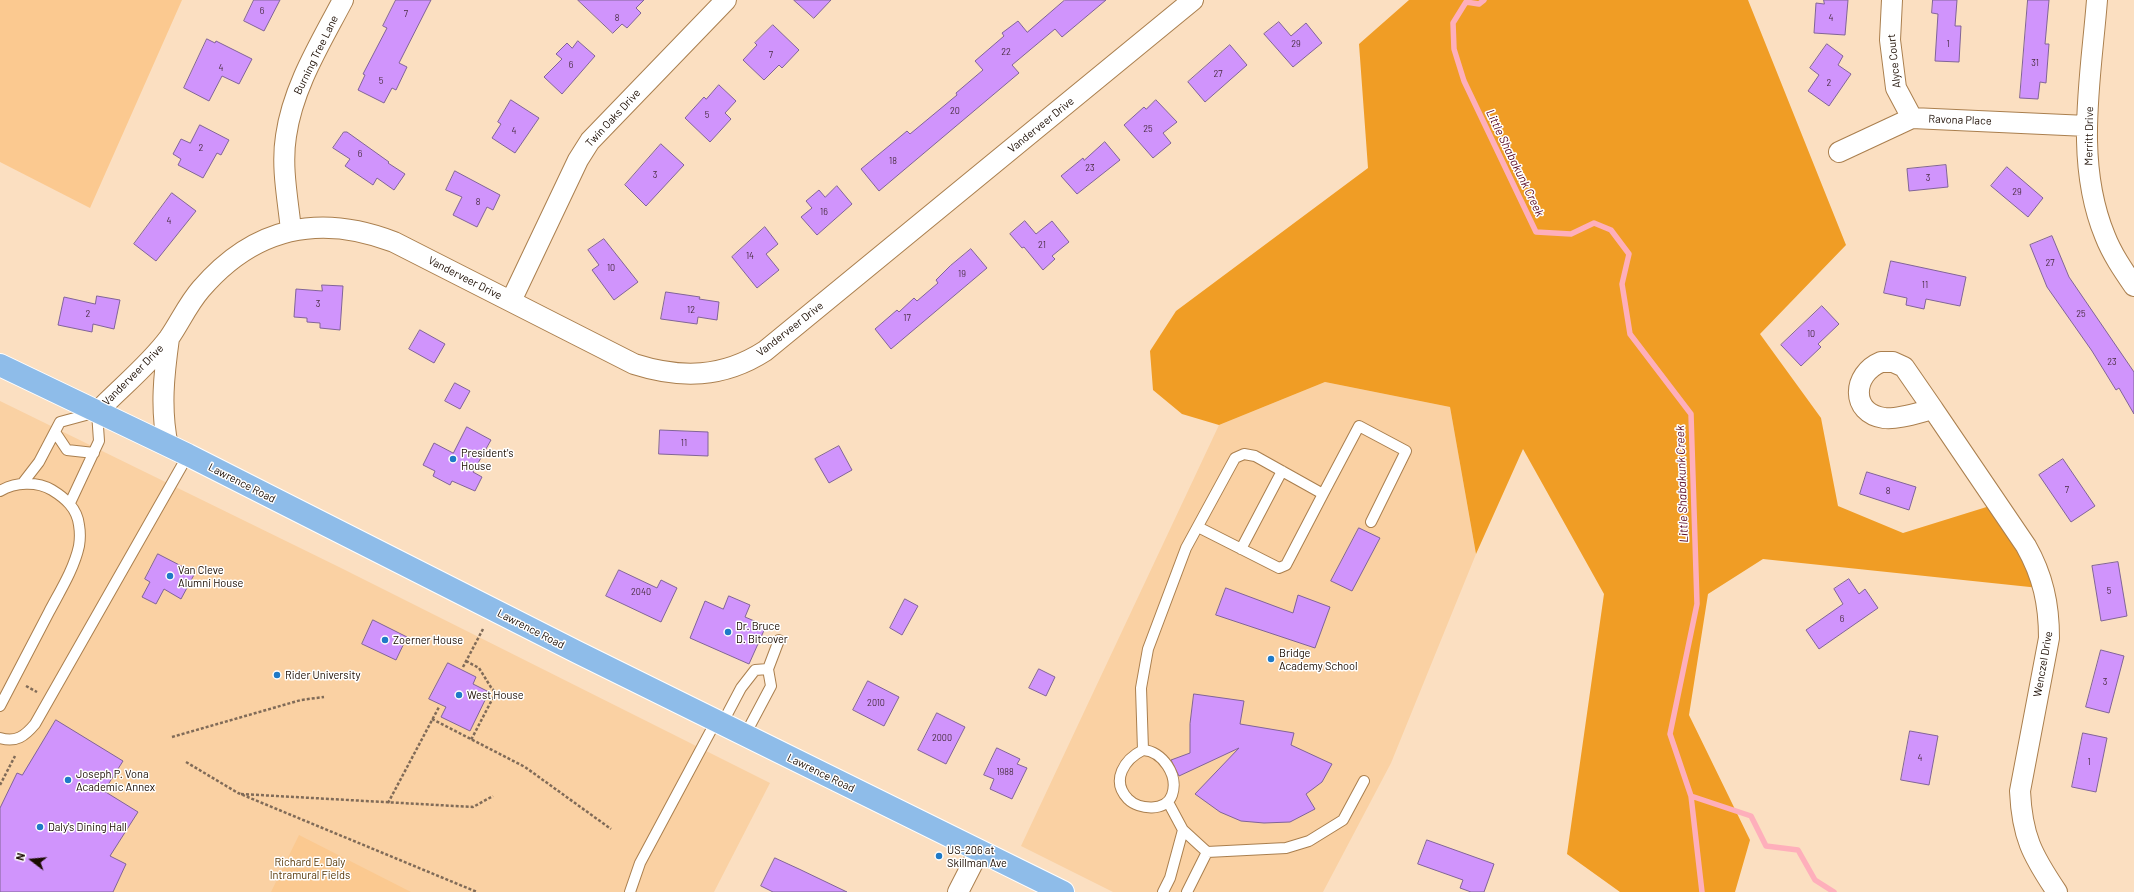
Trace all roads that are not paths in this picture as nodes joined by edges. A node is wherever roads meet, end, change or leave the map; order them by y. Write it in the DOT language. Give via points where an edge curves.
graph roads {
  1 [pos="343,0"];
  2 [pos="726,0"];
  3 [pos="1892,0"];
  4 [pos="2097,0"];
  5 [pos="1186,2"];
  6 [pos="1912,118"];
  7 [pos="2088,126"];
  8 [pos="1839,152"];
  9 [pos="291,230"];
  10 [pos="2134,286"];
  11 [pos="511,301"];
  12 [pos="169,338"];
  13 [pos="0,365"];
  14 [pos="1933,409"];
  15 [pos="97,412"];
  16 [pos="55,432"];
  17 [pos="168,446"];
  18 [pos="94,453"];
  19 [pos="188,456"];
  20 [pos="1282,471"];
  21 [pos="22,484"];
  22 [pos="0,491"];
  23 [pos="1323,494"];
  24 [pos="70,503"];
  25 [pos="1371,522"];
  26 [pos="1198,527"];
  27 [pos="1241,549"];
  28 [pos="779,640"];
  29 [pos="768,669"];
  30 [pos="0,706"];
  31 [pos="719,722"];
  32 [pos="745,735"];
  33 [pos="0,738"];
  34 [pos="1143,750"];
  35 [pos="1364,781"];
  36 [pos="1168,802"];
  37 [pos="1183,830"];
  38 [pos="979,851"];
  39 [pos="1206,852"];
  40 [pos="630,892"];
  41 [pos="958,892"];
  42 [pos="1063,892"];
  43 [pos="1163,892"];
  44 [pos="1187,892"];
  45 [pos="2057,892"];
  1 -- 9 [label="street, Burning Tree Lane" via="300,84 291,108 285,137 284,164"];
  2 -- 11 [label="street, Twin Oaks Drive" via="590,141 578,160"];
  3 -- 6 [label="street, Alyce Court" via="1890,40 1896,88"];
  4 -- 7 [label="street, Merritt Drive"];
  5 -- 11 [label="street, Vanderveer Drive" via="766,351 736,366 710,373 686,375 660,372 634,364"];
  6 -- 7 [label="street, Ravona Place"];
  6 -- 8 [label="street, Ravona Place"];
  7 -- 10 [label="street, Merritt Drive" via="2088,174 2094,206 2118,262"];
  9 -- 11 [label="street, Vanderveer Drive" via="345,227 372,233"];
  9 -- 12 [label="street, Vanderveer Drive" via="260,241 217,270 199,291"];
  12 -- 15 [label="street, Vanderveer Drive"];
  12 -- 17 [label="street, Vanderveer Drive" via="163,400"];
  13 -- 15 [label="main road, Lawrence Road"];
  14 -- 45 [label="street, Wenczel Drive" via="2026,546 2045,588 2049,638 2020,791 2021,816 2027,841"];
  15 -- 16 [label="lane" via="60,422"];
  15 -- 17 [label="main road, Lawrence Road"];
  15 -- 18 [label="lane" via="99,441"];
  16 -- 18 [label="lane" via="67,450"];
  16 -- 21 [label="lane" via="39,462"];
  17 -- 19 [label="main road, Lawrence Road"];
  18 -- 24 [label="lane"];
  19 -- 31 [label="main road, Lawrence Road"];
  19 -- 33 [label="lane" via="35,724 25,736 14,740"];
  20 -- 23 [label="lane"];
  20 -- 26 [label="lane" via="1255,456 1244,454 1234,458"];
  20 -- 27 [label="lane"];
  21 -- 22 [label="lane"];
  21 -- 24 [label="lane" via="47,488"];
  23 -- 25 [label="lane" via="1359,426 1406,451"];
  23 -- 27 [label="lane" via="1286,566 1278,568"];
  24 -- 30 [label="lane" via="79,524 79,545 65,582"];
  26 -- 27 [label="lane"];
  26 -- 34 [label="lane" via="1186,548 1148,649 1141,688"];
  28 -- 29 [label="lane"];
  29 -- 31 [label="lane" via="755,670"];
  29 -- 32 [label="lane" via="771,686"];
  31 -- 32 [label="main road, Lawrence Road"];
  31 -- 40 [label="lane" via="640,863"];
  32 -- 38 [label="main road, Lawrence Road"];
  34 -- 36 [label="lane" via="1152,751 1169,767 1174,787"];
  34 -- 36 [label="lane" via="1125,762 1121,771 1122,790 1127,798 1144,807 1153,808"];
  35 -- 39 [label="lane" via="1344,820 1309,841 1286,848"];
  36 -- 37 [label="lane"];
  37 -- 39 [label="lane"];
  37 -- 43 [label="lane" via="1170,878"];
  38 -- 41 [label="street"];
  38 -- 42 [label="main road, Lawrence Road"];
  39 -- 44 [label="lane"];
}
